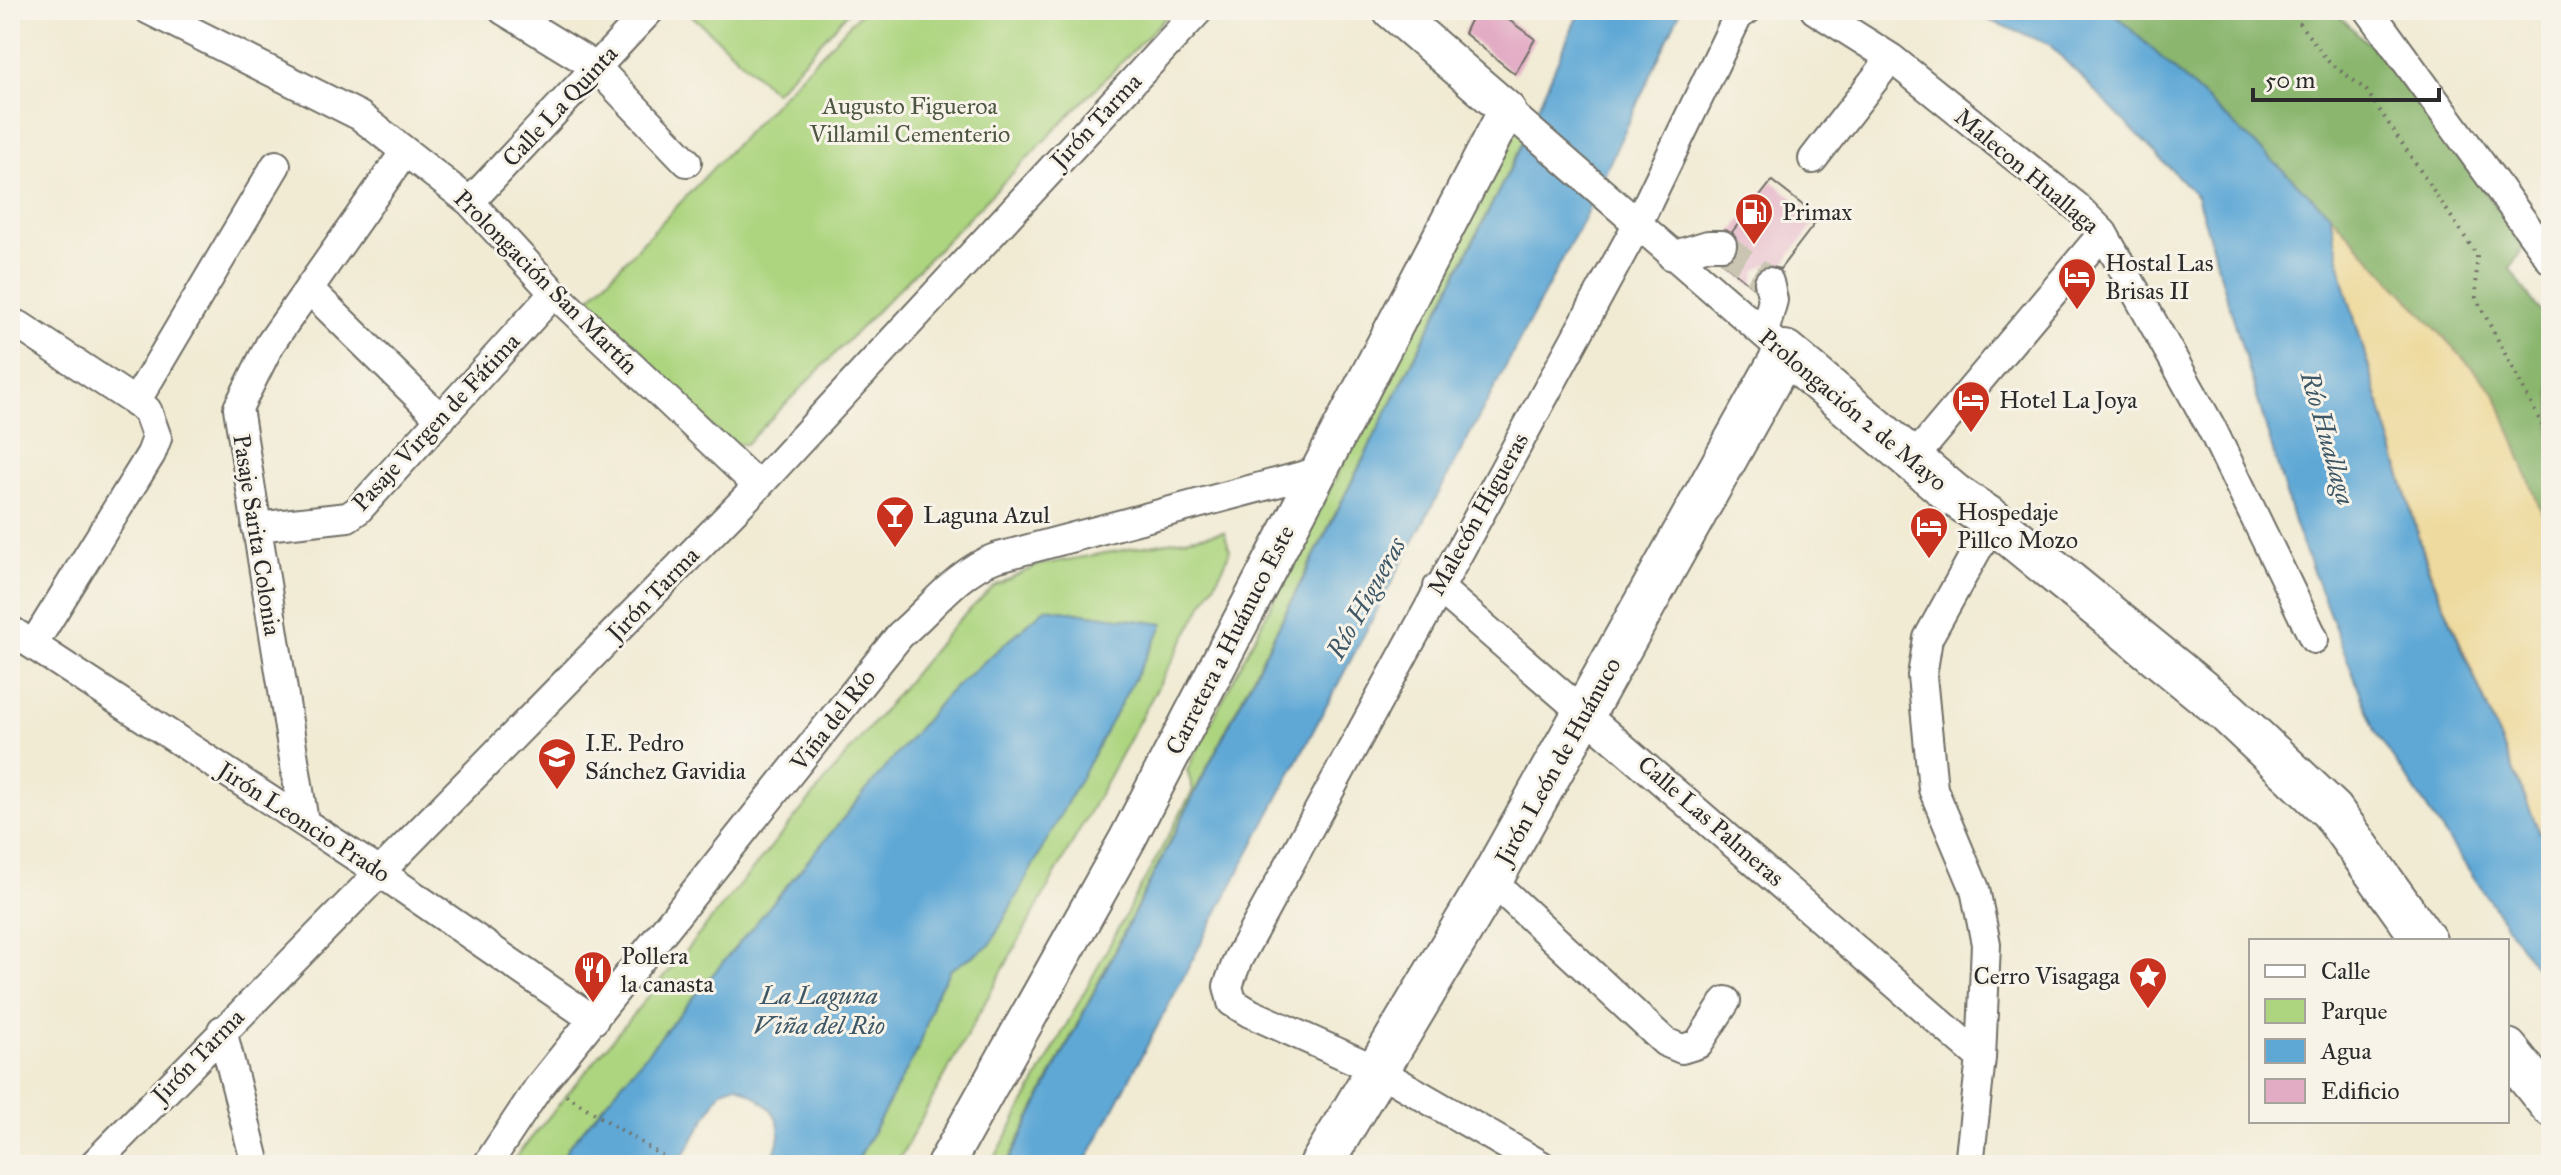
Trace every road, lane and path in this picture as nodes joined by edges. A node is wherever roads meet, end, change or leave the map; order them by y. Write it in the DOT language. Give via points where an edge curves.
graph roads {
  1 [pos="149,10"];
  2 [pos="503,10"];
  3 [pos="650,10"];
  4 [pos="1199,10"];
  5 [pos="1391,10"];
  6 [pos="1747,10"];
  7 [pos="1815,10"];
  8 [pos="2289,10"];
  9 [pos="2371,10"];
  10 [pos="1891,58"];
  11 [pos="596,67"];
  12 [pos="1516,118"];
  13 [pos="404,153"];
  14 [pos="1813,159"];
  15 [pos="687,162"];
  16 [pos="276,165"];
  17 [pos="470,202"];
  18 [pos="1633,222"];
  19 [pos="2103,233"];
  20 [pos="1722,245"];
  21 [pos="1672,256"];
  22 [pos="2551,260"];
  23 [pos="1769,282"];
  24 [pos="311,291"];
  25 [pos="554,293"];
  26 [pos="10,324"];
  27 [pos="1775,343"];
  28 [pos="135,403"];
  29 [pos="441,419"];
  30 [pos="2551,442"];
  31 [pos="1912,460"];
  32 [pos="1317,472"];
  33 [pos="758,486"];
  34 [pos="1993,521"];
  35 [pos="256,527"];
  36 [pos="1438,587"];
  37 [pos="22,638"];
  38 [pos="2314,639"];
  39 [pos="1586,712"];
  40 [pos="304,822"];
  41 [pos="381,873"];
  42 [pos="1491,880"];
  43 [pos="2424,939"];
  44 [pos="1726,1001"];
  45 [pos="594,1020"];
  46 [pos="222,1030"];
  47 [pos="2509,1052"];
  48 [pos="1981,1058"];
  49 [pos="1377,1070"];
  50 [pos="544,1081"];
  51 [pos="2551,1105"];
  52 [pos="93,1165"];
  53 [pos="256,1165"];
  54 [pos="487,1165"];
  55 [pos="676,1165"];
  56 [pos="945,1165"];
  57 [pos="1321,1165"];
  58 [pos="1541,1165"];
  59 [pos="1969,1165"];
  1 -- 13 [label="street, Prolongación San Martín" via="360,116"];
  2 -- 11 [label="street"];
  3 -- 11 [label="street, Calle La Quinta"];
  4 -- 33 [label="street, Jirón Tarma"];
  5 -- 12 [label="main road"];
  6 -- 18 [label="street, Malecón Higueras" via="1738,16"];
  7 -- 10 [label="street, Malecon Huallaga"];
  8 -- 30 [label="path" via="2328,61 2366,90 2477,255 2476,298"];
  9 -- 22 [label="street"];
  10 -- 14 [label="street"];
  10 -- 19 [label="street, Malecon Huallaga"];
  11 -- 15 [label="street"];
  11 -- 17 [label="street, Calle La Quinta"];
  12 -- 18 [label="street, Prolongación 2 de Mayo"];
  12 -- 32 [label="main road, Carretera a Huánuco Este"];
  13 -- 17 [label="street, Prolongación San Martín"];
  13 -- 24 [label="street, Pasaje Sarita Colonia"];
  16 -- 28 [label="street"];
  17 -- 25 [label="street, Prolongación San Martín"];
  18 -- 21 [label="street, Prolongación 2 de Mayo"];
  18 -- 36 [label="street, Malecón Higueras"];
  19 -- 31 [label="street"];
  19 -- 38 [label="street, Malecon Huallaga" via="2212,429"];
  20 -- 21 [label="street"];
  21 -- 27 [label="street, Prolongación 2 de Mayo"];
  23 -- 27 [label="street"];
  24 -- 29 [label="street"];
  24 -- 35 [label="street, Pasaje Sarita Colonia" via="270,344 238,408"];
  25 -- 29 [label="street, Pasaje Virgen de Fátima"];
  25 -- 33 [label="street, Prolongación San Martín"];
  26 -- 28 [label="street"];
  27 -- 31 [label="highway, Prolongación 2 de Mayo"];
  27 -- 39 [label="highway, Jirón León de Huánuco"];
  28 -- 37 [label="street" via="154,423 157,438 151,454"];
  29 -- 35 [label="street, Pasaje Virgen de Fátima" via="348,517"];
  31 -- 34 [label="highway, Prolongación 2 de Mayo"];
  32 -- 45 [label="street, Viña del Río" via="980,564 900,635"];
  32 -- 56 [label="main road, Carretera a Huánuco Este" via="1127,840"];
  33 -- 41 [label="street, Jirón Tarma"];
  34 -- 43 [label="highway, Prolongación 2 de Mayo" via="2227,712 2332,811"];
  34 -- 48 [label="street" via="1928,638 1922,676 1933,789 1975,889 1986,944"];
  35 -- 40 [label="street, Pasaje Sarita Colonia"];
  36 -- 39 [label="street, Calle Las Palmeras"];
  36 -- 49 [label="street, Malecón Higueras" via="1228,986 1232,1002 1250,1013"];
  37 -- 40 [label="street, Jirón Leoncio Prado"];
  39 -- 42 [label="highway, Jirón León de Huánuco"];
  39 -- 48 [label="street, Calle Las Palmeras"];
  40 -- 41 [label="street, Jirón Leoncio Prado"];
  41 -- 45 [label="street, Jirón Leoncio Prado"];
  41 -- 46 [label="street, Jirón Tarma"];
  42 -- 44 [label="street" via="1665,1042 1682,1049 1698,1044"];
  42 -- 49 [label="highway, Jirón León de Huánuco"];
  45 -- 50 [label="street, Viña del Río"];
  46 -- 52 [label="street, Jirón Tarma"];
  46 -- 53 [label="street"];
  47 -- 51 [label="highway"];
  48 -- 59 [label="street"];
  49 -- 57 [label="highway, Jirón León de Huánuco"];
  49 -- 58 [label="street"];
  50 -- 54 [label="street, Viña del Río"];
  50 -- 55 [label="path"];
}
